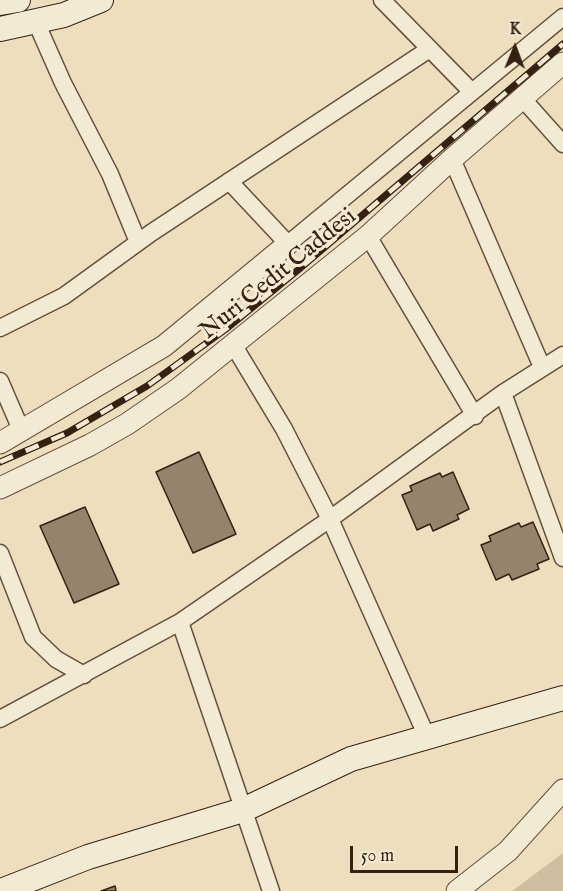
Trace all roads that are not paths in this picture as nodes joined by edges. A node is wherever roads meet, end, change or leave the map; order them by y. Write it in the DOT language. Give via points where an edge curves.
graph roads {
  1 [pos="18,0"];
  2 [pos="101,0"];
  3 [pos="382,0"];
  4 [pos="0,3"];
  5 [pos="563,17"];
  6 [pos="36,22"];
  7 [pos="0,29"];
  8 [pos="428,50"];
  9 [pos="563,63"];
  10 [pos="472,92"];
  11 [pos="522,98"];
  12 [pos="563,144"];
  13 [pos="452,159"];
  14 [pos="229,181"];
  15 [pos="368,236"];
  16 [pos="138,242"];
  17 [pos="288,244"];
  18 [pos="0,328"];
  19 [pos="234,346"];
  20 [pos="563,355"];
  21 [pos="542,367"];
  22 [pos="0,381"];
  23 [pos="503,393"];
  24 [pos="474,416"];
  25 [pos="22,432"];
  26 [pos="0,443"];
  27 [pos="0,488"];
  28 [pos="330,519"];
  29 [pos="562,549"];
  30 [pos="0,553"];
  31 [pos="180,622"];
  32 [pos="84,675"];
  33 [pos="563,698"];
  34 [pos="0,719"];
  35 [pos="427,737"];
  36 [pos="563,790"];
  37 [pos="243,810"];
  38 [pos="36,885"];
  39 [pos="2,891"];
  40 [pos="271,891"];
  41 [pos="457,891"];
  1 -- 4 [label="main road"];
  2 -- 6 [label="main road"];
  3 -- 8 [label="street"];
  5 -- 10 [label="street"];
  6 -- 7 [label="main road"];
  6 -- 16 [label="street" via="110,174"];
  8 -- 10 [label="street"];
  8 -- 14 [label="street"];
  9 -- 11 [label="street, Nuri Cedit Caddesi"];
  10 -- 17 [label="street"];
  11 -- 12 [label="street"];
  11 -- 13 [label="street, Nuri Cedit Caddesi"];
  13 -- 15 [label="street, Nuri Cedit Caddesi"];
  13 -- 21 [label="street"];
  14 -- 16 [label="street"];
  14 -- 17 [label="street"];
  15 -- 19 [label="street, Nuri Cedit Caddesi"];
  15 -- 24 [label="street"];
  16 -- 18 [label="street" via="64,296"];
  17 -- 25 [label="street, Nuri Cedit Caddesi" via="164,346"];
  19 -- 27 [label="street, Nuri Cedit Caddesi" via="127,424"];
  19 -- 28 [label="street" via="284,429"];
  20 -- 21 [label="street"];
  21 -- 23 [label="street"];
  22 -- 25 [label="street"];
  23 -- 24 [label="street"];
  23 -- 29 [label="street"];
  24 -- 28 [label="street"];
  25 -- 26 [label="street, Nuri Cedit Caddesi"];
  28 -- 31 [label="street"];
  28 -- 35 [label="street"];
  30 -- 32 [label="street" via="33,637 56,659"];
  31 -- 32 [label="street"];
  31 -- 37 [label="street"];
  32 -- 34 [label="street"];
  33 -- 35 [label="main road"];
  35 -- 37 [label="main road" via="351,759"];
  36 -- 41 [label="street" via="508,851"];
  37 -- 38 [label="main road" via="88,857"];
  37 -- 40 [label="street"];
  38 -- 39 [label="main road"];
}
